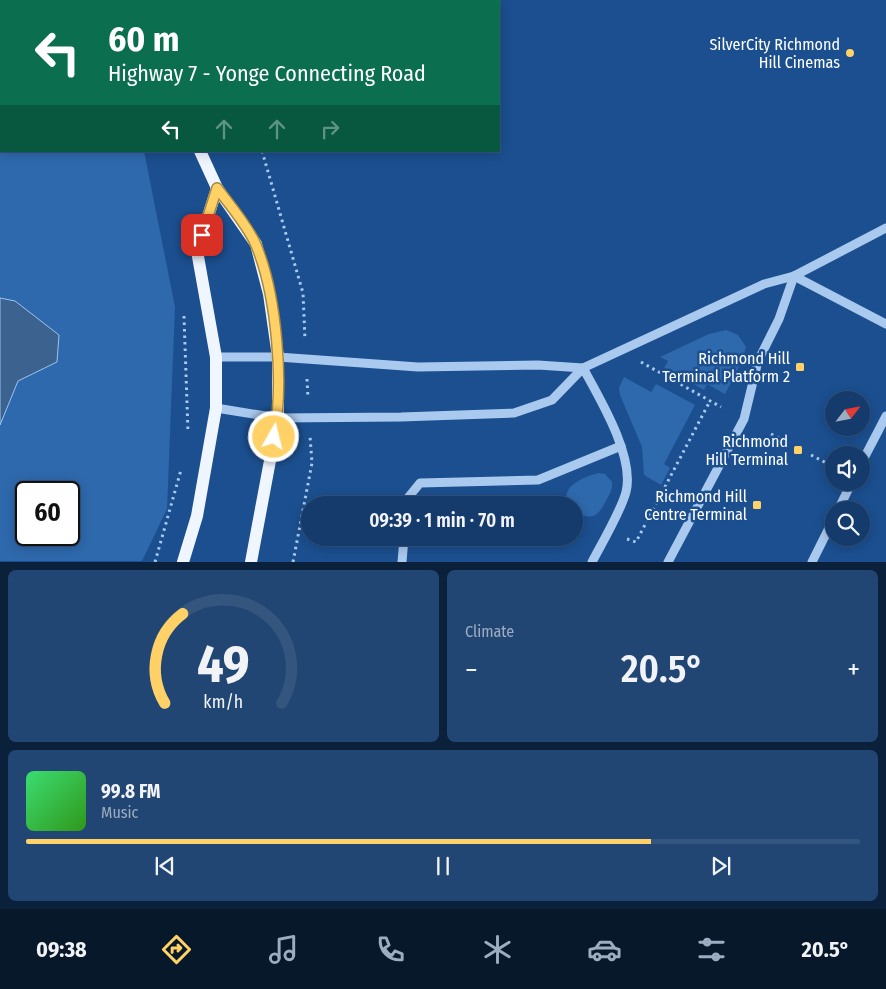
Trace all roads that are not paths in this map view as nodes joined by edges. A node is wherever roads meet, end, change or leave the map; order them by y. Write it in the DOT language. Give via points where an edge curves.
graph roads {
  1 [pos="200,152"];
  2 [pos="217,188"];
  3 [pos="886,228"];
  4 [pos="794,276"];
  5 [pos="885,324"];
  6 [pos="216,357"];
  7 [pos="278,357"];
  8 [pos="583,368"];
  9 [pos="216,408"];
  10 [pos="886,416"];
  11 [pos="278,418"];
  12 [pos="621,446"];
  13 [pos="870,447"];
  14 [pos="409,496"];
  15 [pos="825,536"];
  16 [pos="403,546"];
  17 [pos="183,562"];
  18 [pos="251,562"];
  19 [pos="402,562"];
  20 [pos="592,562"];
  21 [pos="668,562"];
  22 [pos="812,562"];
  1 -- 2 [label="main road"];
  2 -- 6 [label="main road" via="197,251"];
  2 -- 7 [label="main road" via="256,244 269,294"];
  3 -- 4 [label="lane"];
  4 -- 5 [label="lane"];
  4 -- 8 [label="lane" via="764,284"];
  4 -- 21 [label="lane" via="779,319 758,361 744,419"];
  6 -- 7 [label="lane"];
  6 -- 9 [label="main road"];
  7 -- 8 [label="lane" via="418,367"];
  7 -- 11 [label="main road"];
  8 -- 11 [label="lane" via="552,400 514,413"];
  8 -- 12 [label="lane"];
  9 -- 11 [label="lane"];
  9 -- 17 [label="main road" via="197,516"];
  10 -- 13 [label="lane"];
  11 -- 18 [label="main road"];
  12 -- 14 [label="lane" via="538,480 420,483"];
  12 -- 20 [label="lane" via="625,454 626,492"];
  15 -- 22 [label="lane"];
  16 -- 19 [label="lane"];
}
